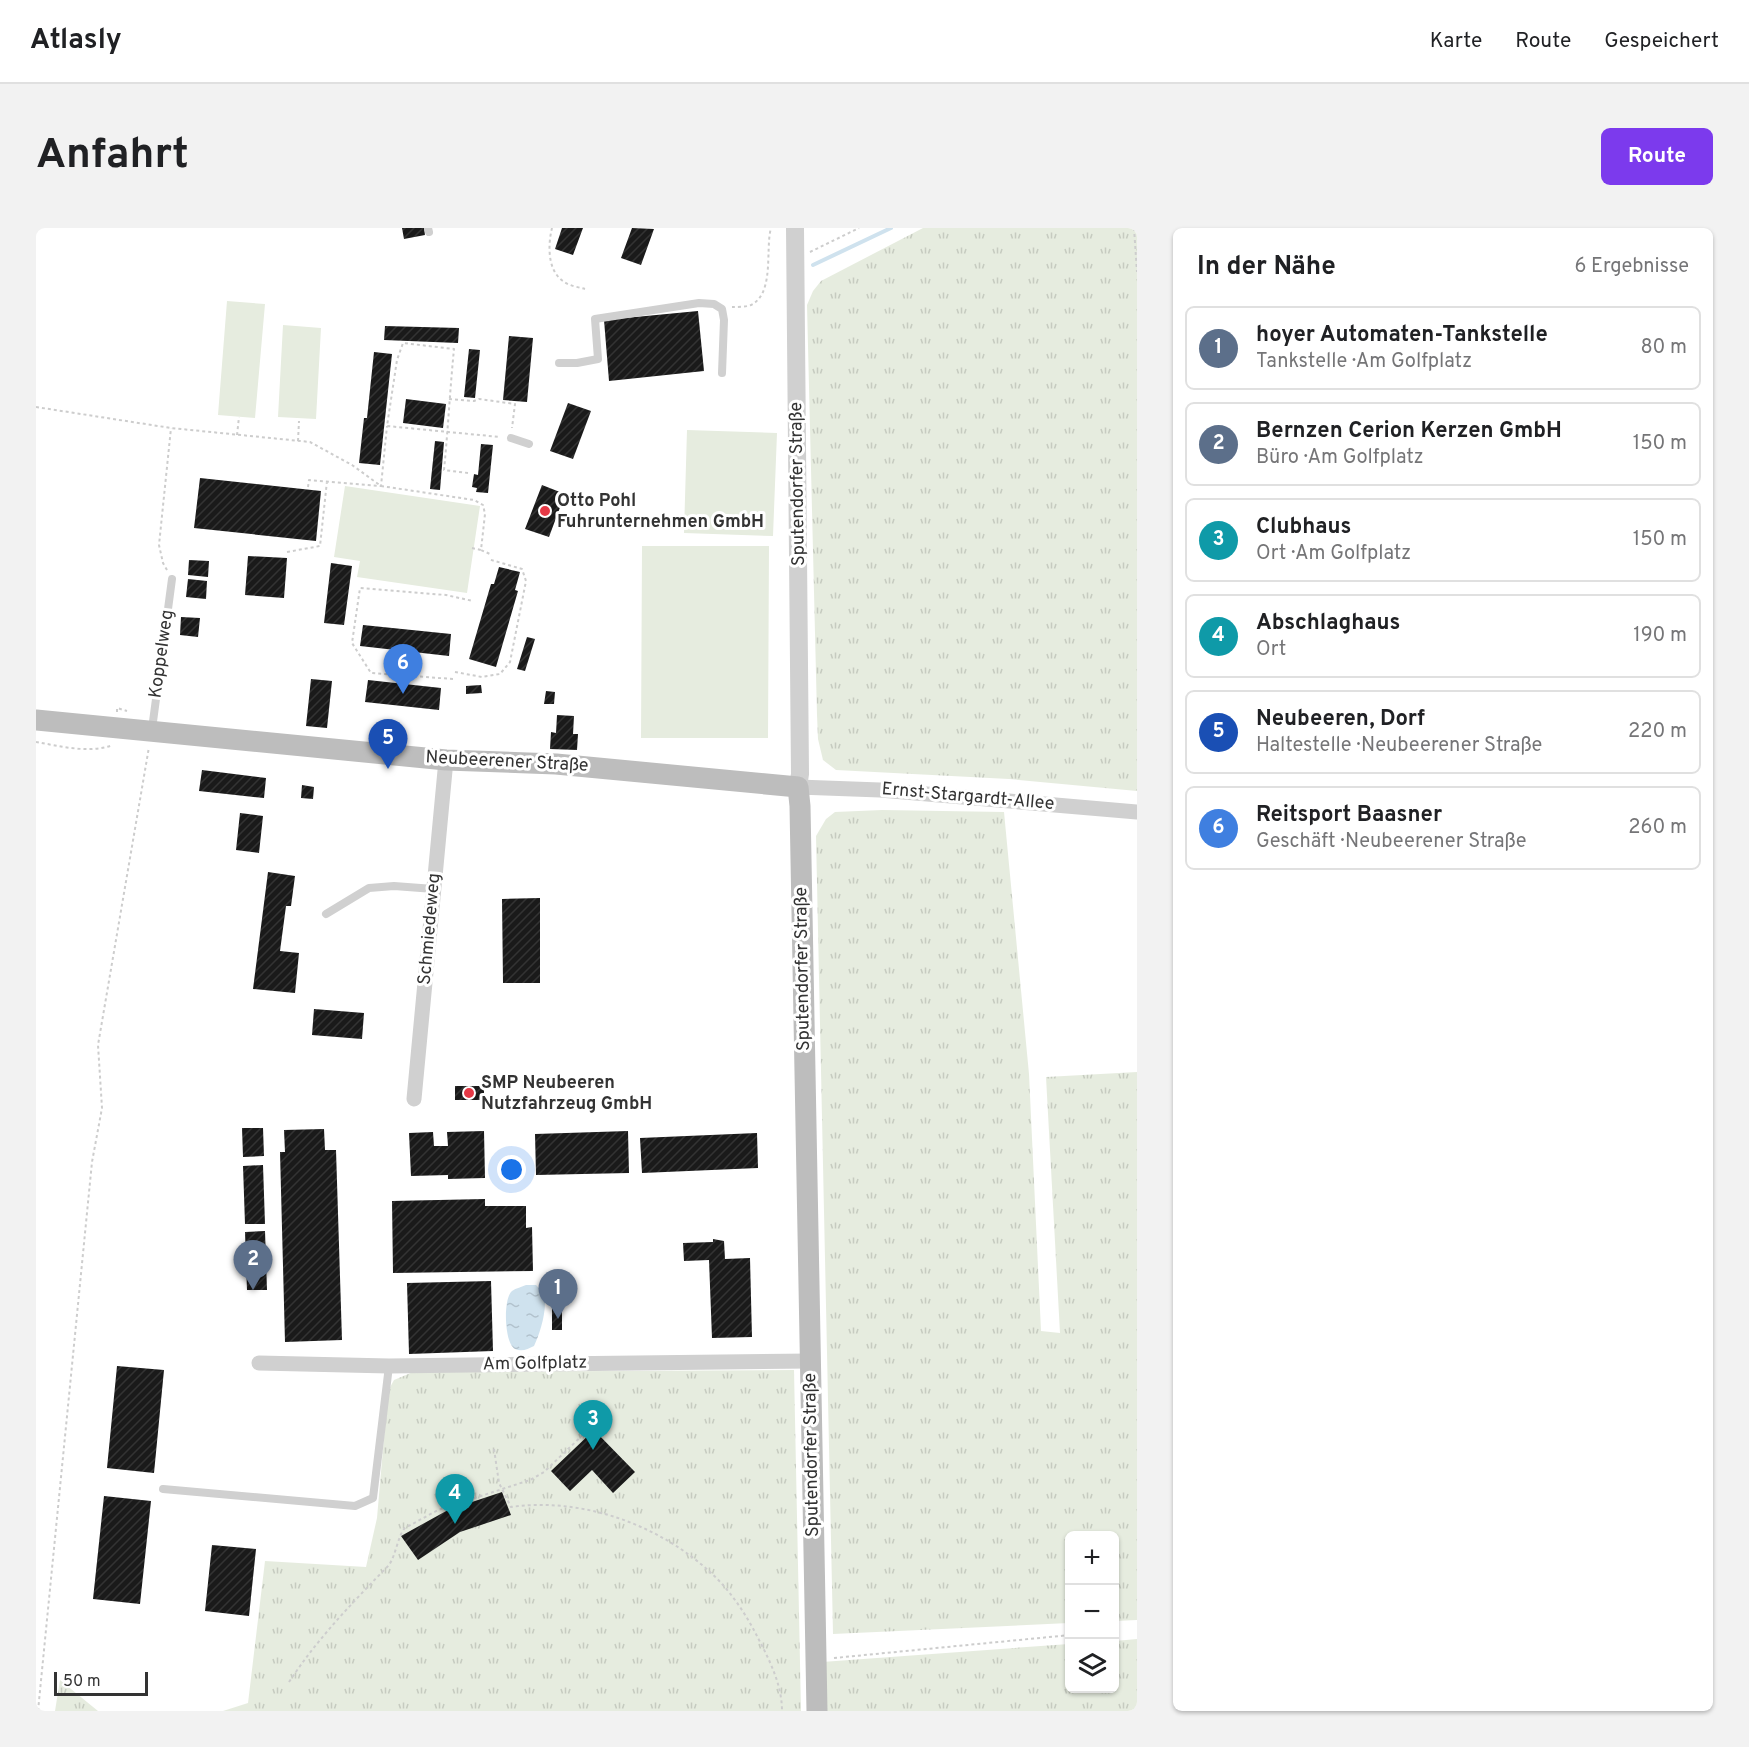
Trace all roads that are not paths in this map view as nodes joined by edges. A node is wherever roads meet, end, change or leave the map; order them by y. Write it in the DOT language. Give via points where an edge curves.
graph roads {
  1 [pos="795,228"];
  2 [pos="559,363"];
  3 [pos="722,373"];
  4 [pos="511,438"];
  5 [pos="529,444"];
  6 [pos="172,579"];
  7 [pos="36,720"];
  8 [pos="152,730"];
  9 [pos="446,759"];
  10 [pos="798,787"];
  11 [pos="1137,812"];
  12 [pos="434,889"];
  13 [pos="326,914"];
  14 [pos="414,1098"];
  15 [pos="810,1361"];
  16 [pos="259,1363"];
  17 [pos="389,1366"];
  18 [pos="163,1489"];
  19 [pos="817,1711"];
  1 -- 10 [label="street, Sputendorfer Straße" via="801,774"];
  2 -- 3 [label="lane" via="598,359 595,319 699,303 722,309"];
  4 -- 5 [label="lane"];
  6 -- 8 [label="lane, Koppelweg"];
  7 -- 8 [label="main road, Neubeerener Straße"];
  8 -- 9 [label="main road, Neubeerener Straße"];
  9 -- 10 [label="main road, Neubeerener Straße" via="556,764"];
  9 -- 12 [label="street, Schmiedeweg"];
  10 -- 11 [label="street, Ernst-Stargardt-Allee" via="880,790"];
  10 -- 15 [label="main road, Sputendorfer Straße"];
  12 -- 13 [label="lane" via="369,888"];
  12 -- 14 [label="street, Schmiedeweg"];
  15 -- 17 [label="street, Am Golfplatz"];
  15 -- 19 [label="main road, Sputendorfer Straße"];
  16 -- 17 [label="street, Am Golfplatz"];
  17 -- 18 [label="lane" via="373,1498 355,1506"];
}
